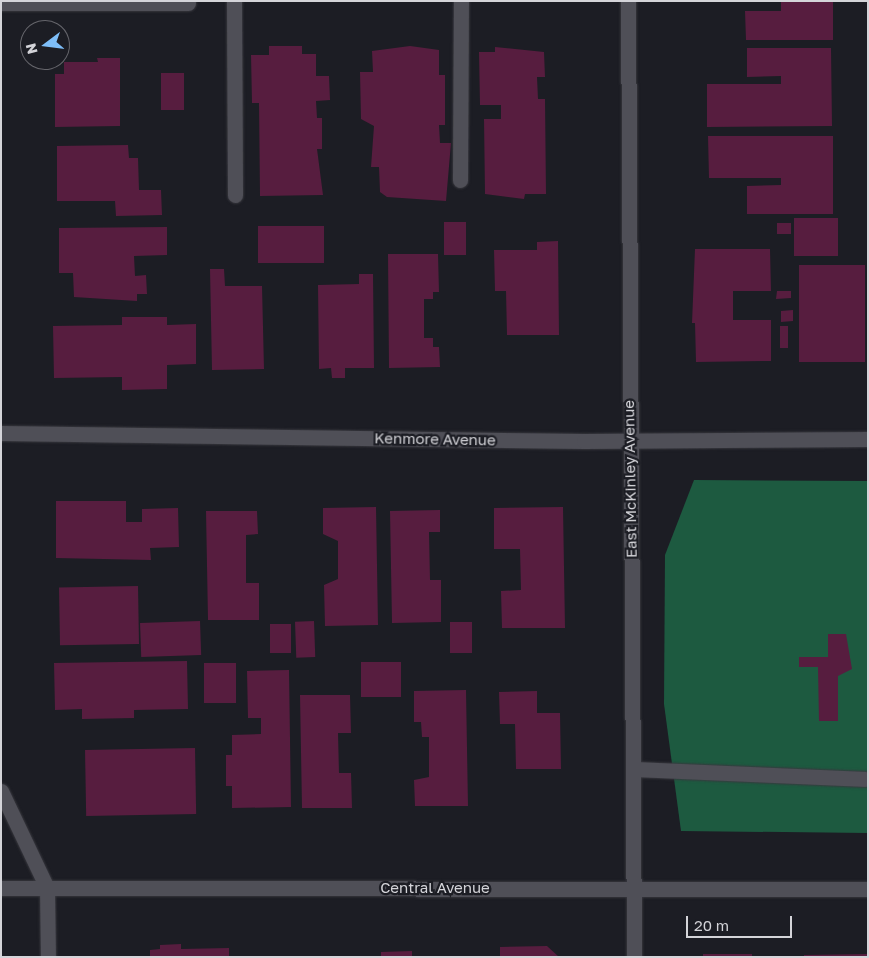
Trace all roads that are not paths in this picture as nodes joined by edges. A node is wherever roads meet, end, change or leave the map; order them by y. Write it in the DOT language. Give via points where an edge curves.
graph roads {
  1 [pos="234,1"];
  2 [pos="461,1"];
  3 [pos="628,1"];
  4 [pos="1,3"];
  5 [pos="188,3"];
  6 [pos="460,180"];
  7 [pos="234,195"];
  8 [pos="1,433"];
  9 [pos="868,438"];
  10 [pos="630,439"];
  11 [pos="636,769"];
  12 [pos="866,779"];
  13 [pos="1,791"];
  14 [pos="1,888"];
  15 [pos="47,888"];
  16 [pos="634,888"];
  17 [pos="868,889"];
  18 [pos="48,957"];
  19 [pos="634,957"];
  1 -- 7 [label="street"];
  2 -- 6 [label="street"];
  3 -- 10 [label="street, East McKinley Avenue"];
  4 -- 5 [label="street"];
  8 -- 10 [label="street, Kenmore Avenue"];
  9 -- 10 [label="street, Kenmore Avenue"];
  10 -- 11 [label="street, East McKinley Avenue"];
  11 -- 12 [label="street"];
  11 -- 16 [label="street, East McKinley Avenue"];
  13 -- 15 [label="street"];
  14 -- 15 [label="street, Central Avenue"];
  15 -- 16 [label="street, Central Avenue"];
  15 -- 18 [label="street"];
  16 -- 17 [label="street, Central Avenue"];
  16 -- 19 [label="street, East McKinley Avenue"];
}
